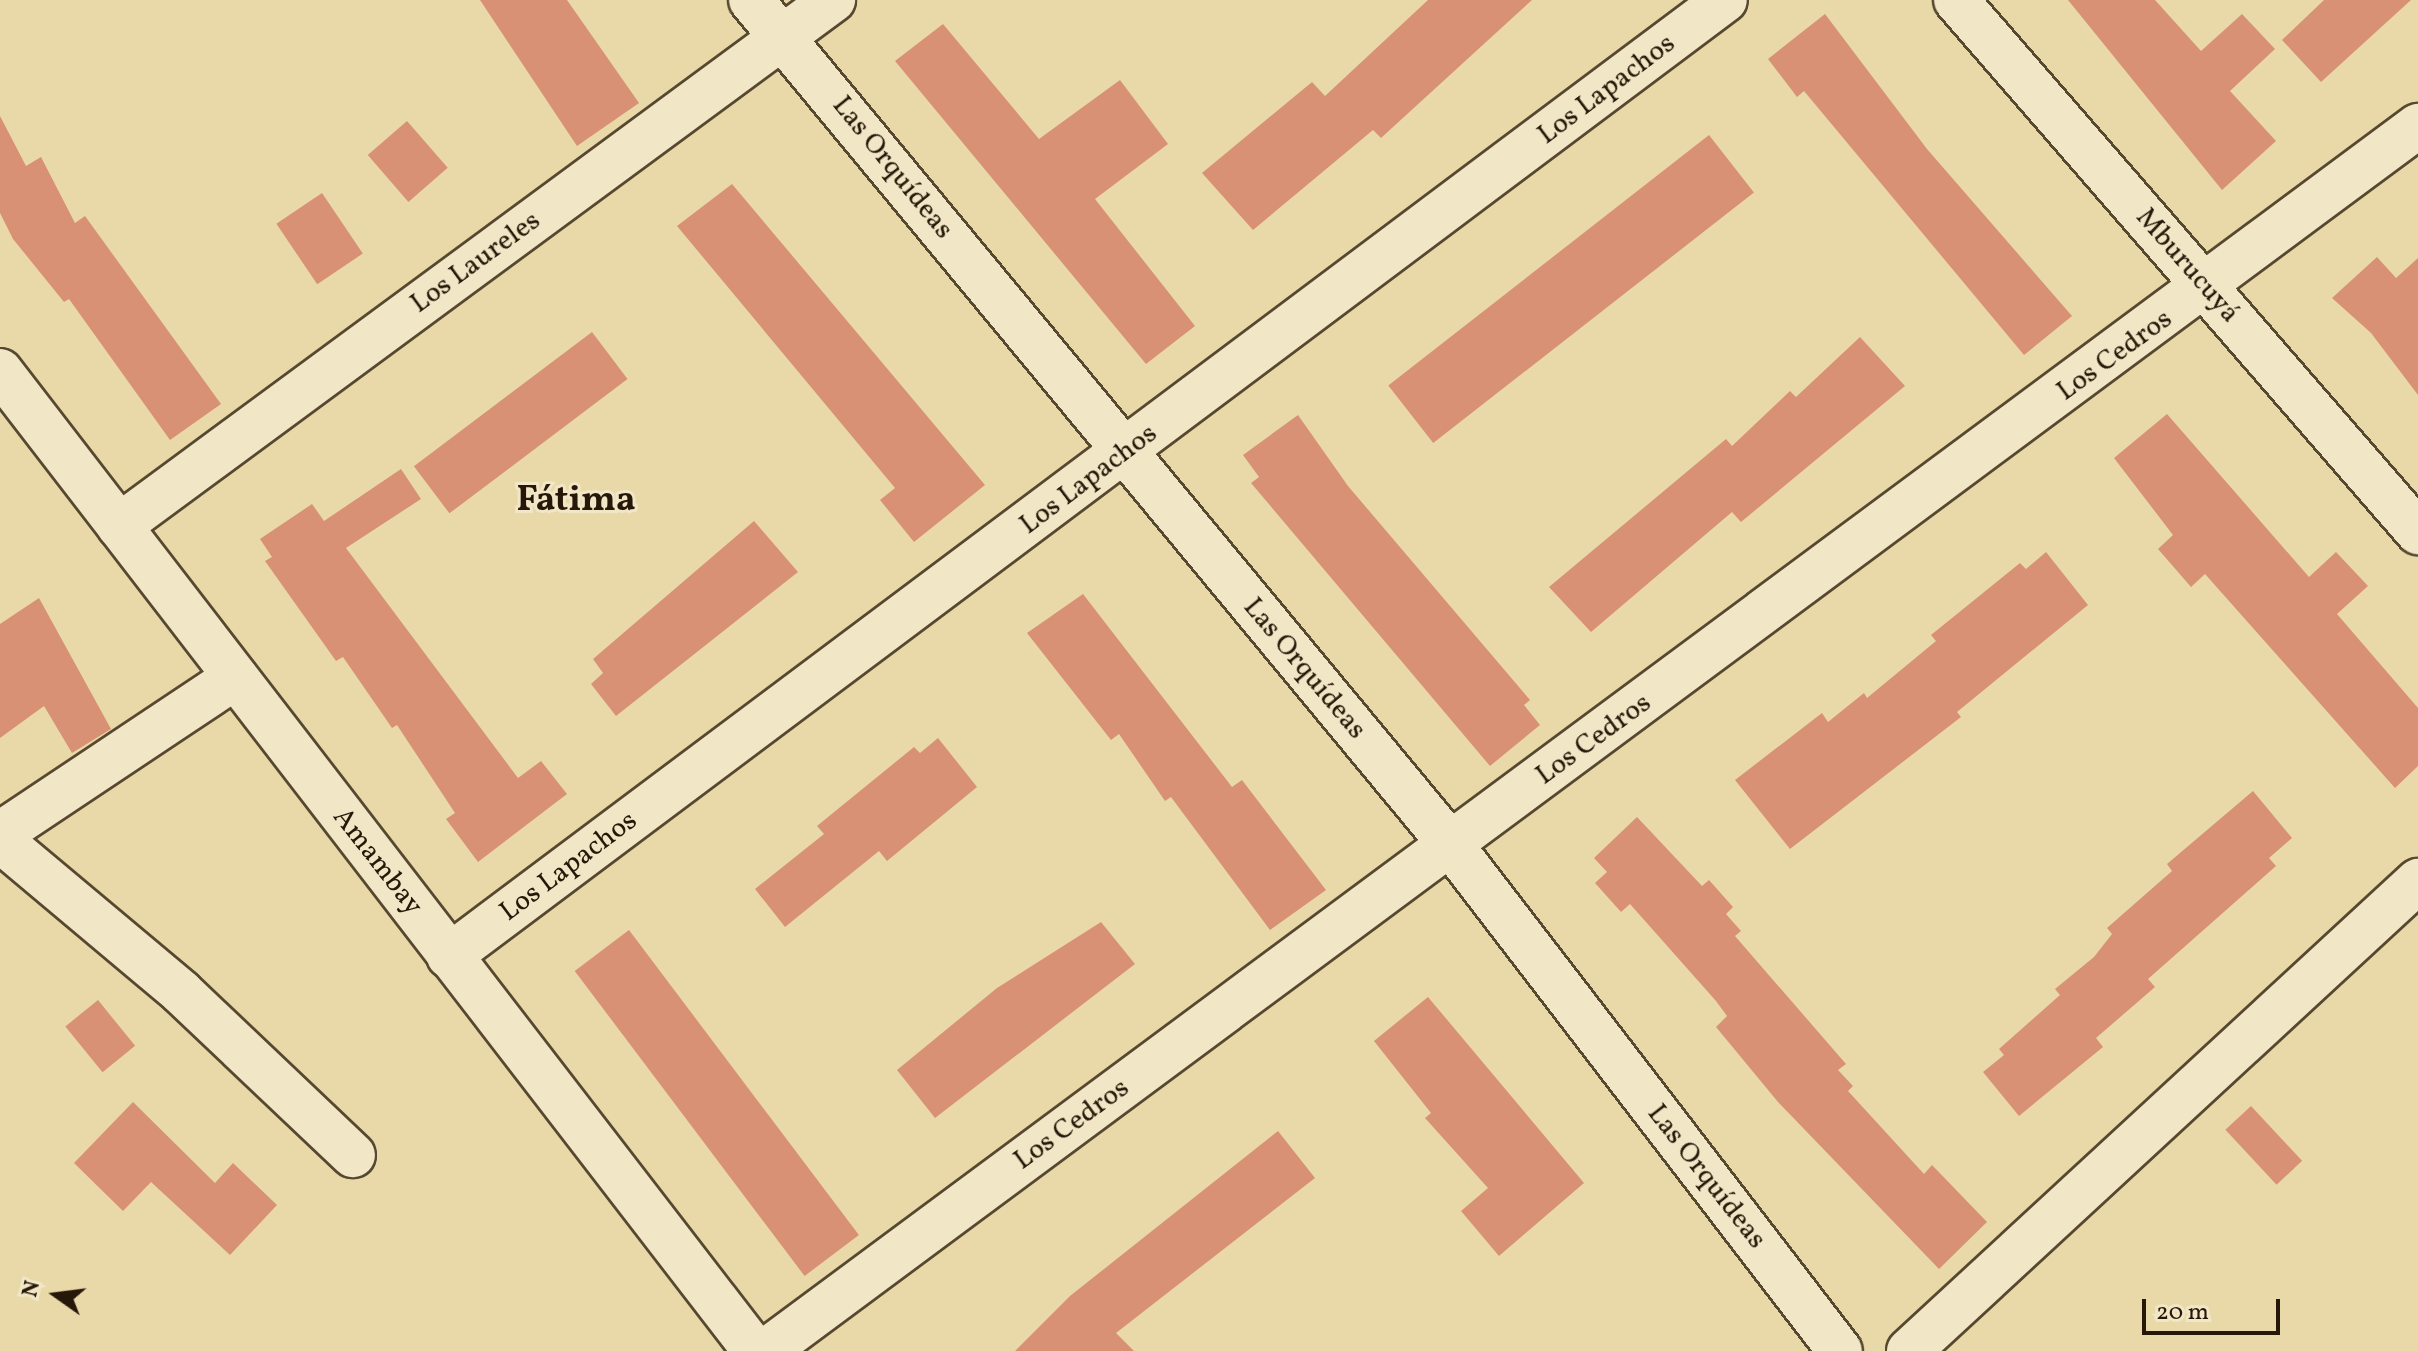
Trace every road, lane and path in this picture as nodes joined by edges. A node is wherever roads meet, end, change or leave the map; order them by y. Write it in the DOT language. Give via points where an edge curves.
graph roads {
  1 [pos="751,0"];
  2 [pos="833,0"];
  3 [pos="1725,0"];
  4 [pos="1956,0"];
  5 [pos="784,35"];
  6 [pos="2418,126"];
  7 [pos="2207,289"];
  8 [pos="0,371"];
  9 [pos="1125,454"];
  10 [pos="119,526"];
  11 [pos="2418,532"];
  12 [pos="235,677"];
  13 [pos="0,837"];
  14 [pos="1451,845"];
  15 [pos="2418,881"];
  16 [pos="449,956"];
  17 [pos="353,1155"];
  18 [pos="755,1351"];
  19 [pos="766,1351"];
  20 [pos="1840,1351"];
  21 [pos="1909,1351"];
  1 -- 5 [label="street, Las Orquídeas"];
  2 -- 5 [label="street, Los Laureles"];
  3 -- 9 [label="street, Los Lapachos"];
  4 -- 7 [label="street, Mburucuyá"];
  5 -- 9 [label="street, Las Orquídeas"];
  5 -- 10 [label="street, Los Laureles"];
  6 -- 7 [label="street, Los Cedros"];
  7 -- 11 [label="street, Mburucuyá"];
  7 -- 14 [label="street, Los Cedros"];
  8 -- 10 [label="street, Amambay"];
  9 -- 14 [label="street, Las Orquídeas"];
  9 -- 16 [label="street, Los Lapachos"];
  10 -- 12 [label="street, Amambay"];
  12 -- 13 [label="street"];
  12 -- 16 [label="street, Amambay"];
  13 -- 17 [label="street" via="181,992"];
  14 -- 19 [label="street, Los Cedros"];
  14 -- 20 [label="street, Las Orquídeas"];
  15 -- 21 [label="street"];
  16 -- 18 [label="street, Amambay"];
}
